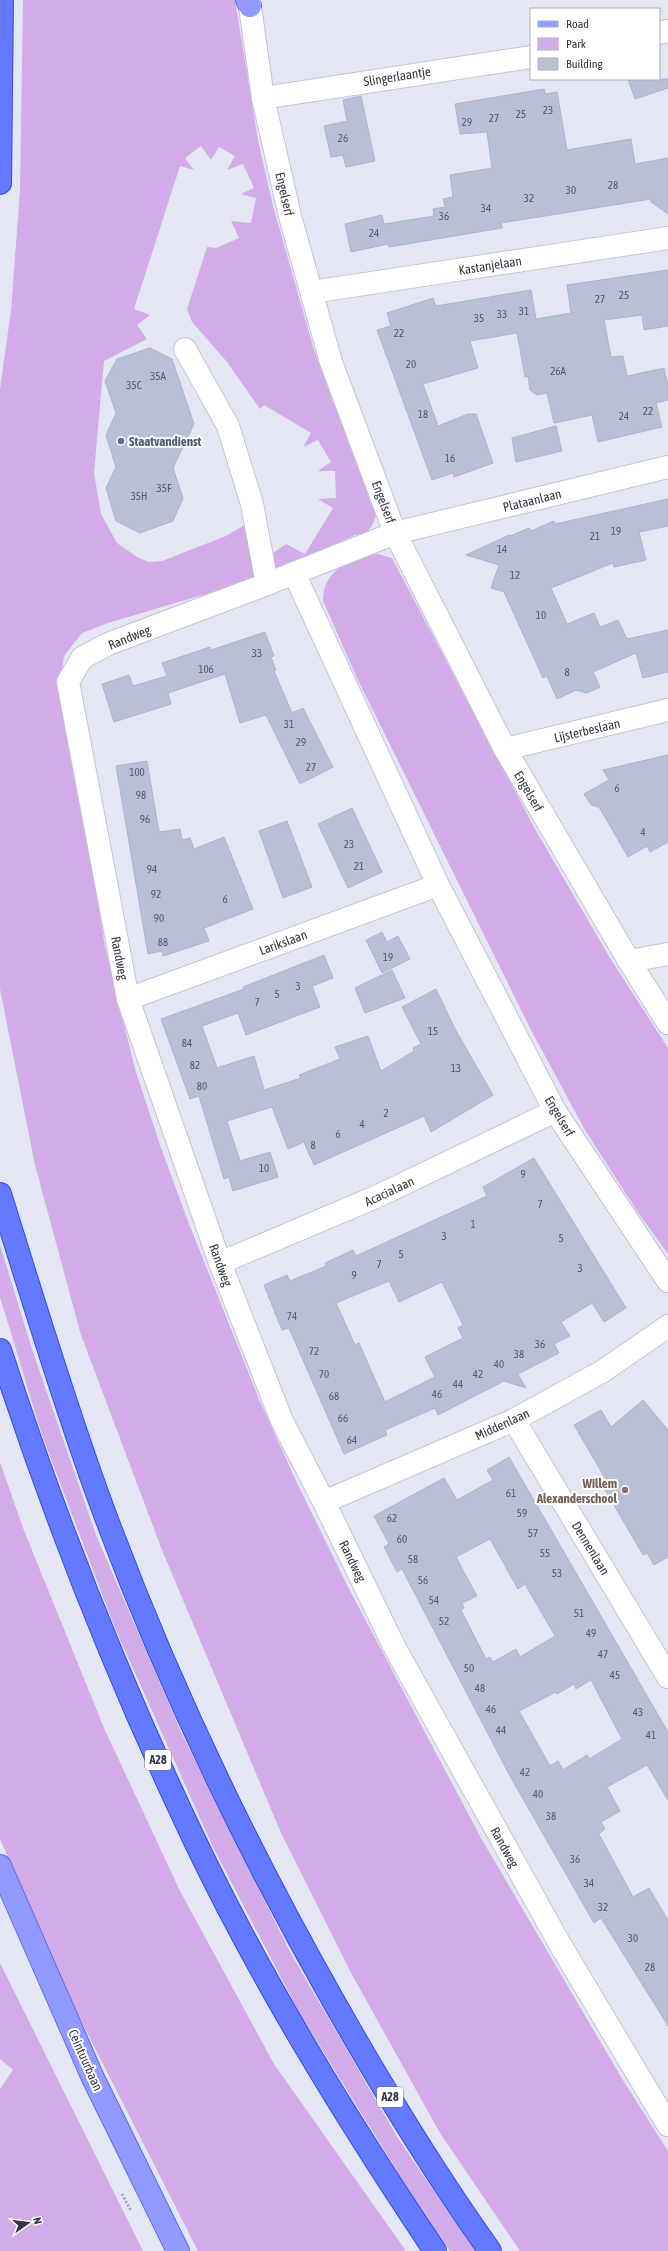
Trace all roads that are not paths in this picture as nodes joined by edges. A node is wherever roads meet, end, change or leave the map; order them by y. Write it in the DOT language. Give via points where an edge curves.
graph roads {
  1 [pos="2,0"];
  2 [pos="249,2"];
  3 [pos="530,57"];
  4 [pos="263,98"];
  5 [pos="0,183"];
  6 [pos="668,238"];
  7 [pos="312,292"];
  8 [pos="185,349"];
  9 [pos="668,467"];
  10 [pos="395,533"];
  11 [pos="294,573"];
  12 [pos="267,584"];
  13 [pos="668,710"];
  14 [pos="505,749"];
  15 [pos="438,884"];
  16 [pos="668,954"];
  17 [pos="629,961"];
  18 [pos="128,999"];
  19 [pos="668,1023"];
  20 [pos="555,1111"];
  21 [pos="0,1194"];
  22 [pos="220,1263"];
  23 [pos="668,1281"];
  24 [pos="668,1326"];
  25 [pos="0,1350"];
  26 [pos="514,1420"];
  27 [pos="324,1502"];
  28 [pos="665,1664"];
  29 [pos="0,1866"];
  30 [pos="668,2125"];
  31 [pos="178,2251"];
  32 [pos="435,2251"];
  33 [pos="490,2251"];
  1 -- 5 [label="highway"];
  2 -- 4 [label="street, Engelserf"];
  3 -- 4 [label="street, Slingerlaantje"];
  4 -- 7 [label="street, Engelserf" via="290,216"];
  6 -- 7 [label="street, Kastanjelaan"];
  7 -- 10 [label="street, Engelserf" via="331,362"];
  8 -- 12 [label="street" via="228,426 252,504"];
  9 -- 10 [label="street, Plataanlaan"];
  10 -- 11 [label="street, Randweg"];
  10 -- 14 [label="street, Engelserf"];
  11 -- 12 [label="street, Randweg"];
  11 -- 15 [label="street, Engelserf"];
  12 -- 18 [label="street, Randweg" via="108,644 82,658 68,682"];
  13 -- 14 [label="street, Lijsterbeslaan"];
  14 -- 17 [label="street, Engelserf"];
  15 -- 18 [label="street, Larikslaan"];
  15 -- 20 [label="street, Engelserf"];
  16 -- 17 [label="street"];
  17 -- 19 [label="street, Engelserf"];
  18 -- 22 [label="street, Randweg"];
  20 -- 22 [label="street, Acacialaan" via="378,1196"];
  20 -- 23 [label="street, Engelserf"];
  21 -- 33 [label="highway, A28" via="50,1357 96,1491 154,1641 237,1820 298,1938 364,2054 449,2193"];
  22 -- 27 [label="street, Randweg" via="282,1421"];
  24 -- 26 [label="street, Middenlaan" via="603,1371"];
  25 -- 32 [label="highway, A28" via="51,1501 113,1661 194,1839 259,1965 324,2079 366,2148"];
  26 -- 27 [label="street, Middenlaan"];
  26 -- 28 [label="street, Dennenlaan"];
  27 -- 30 [label="street, Randweg" via="394,1648 561,1946"];
  29 -- 31 [label="main road, Ceintuurbaan" via="93,2078"];
}
